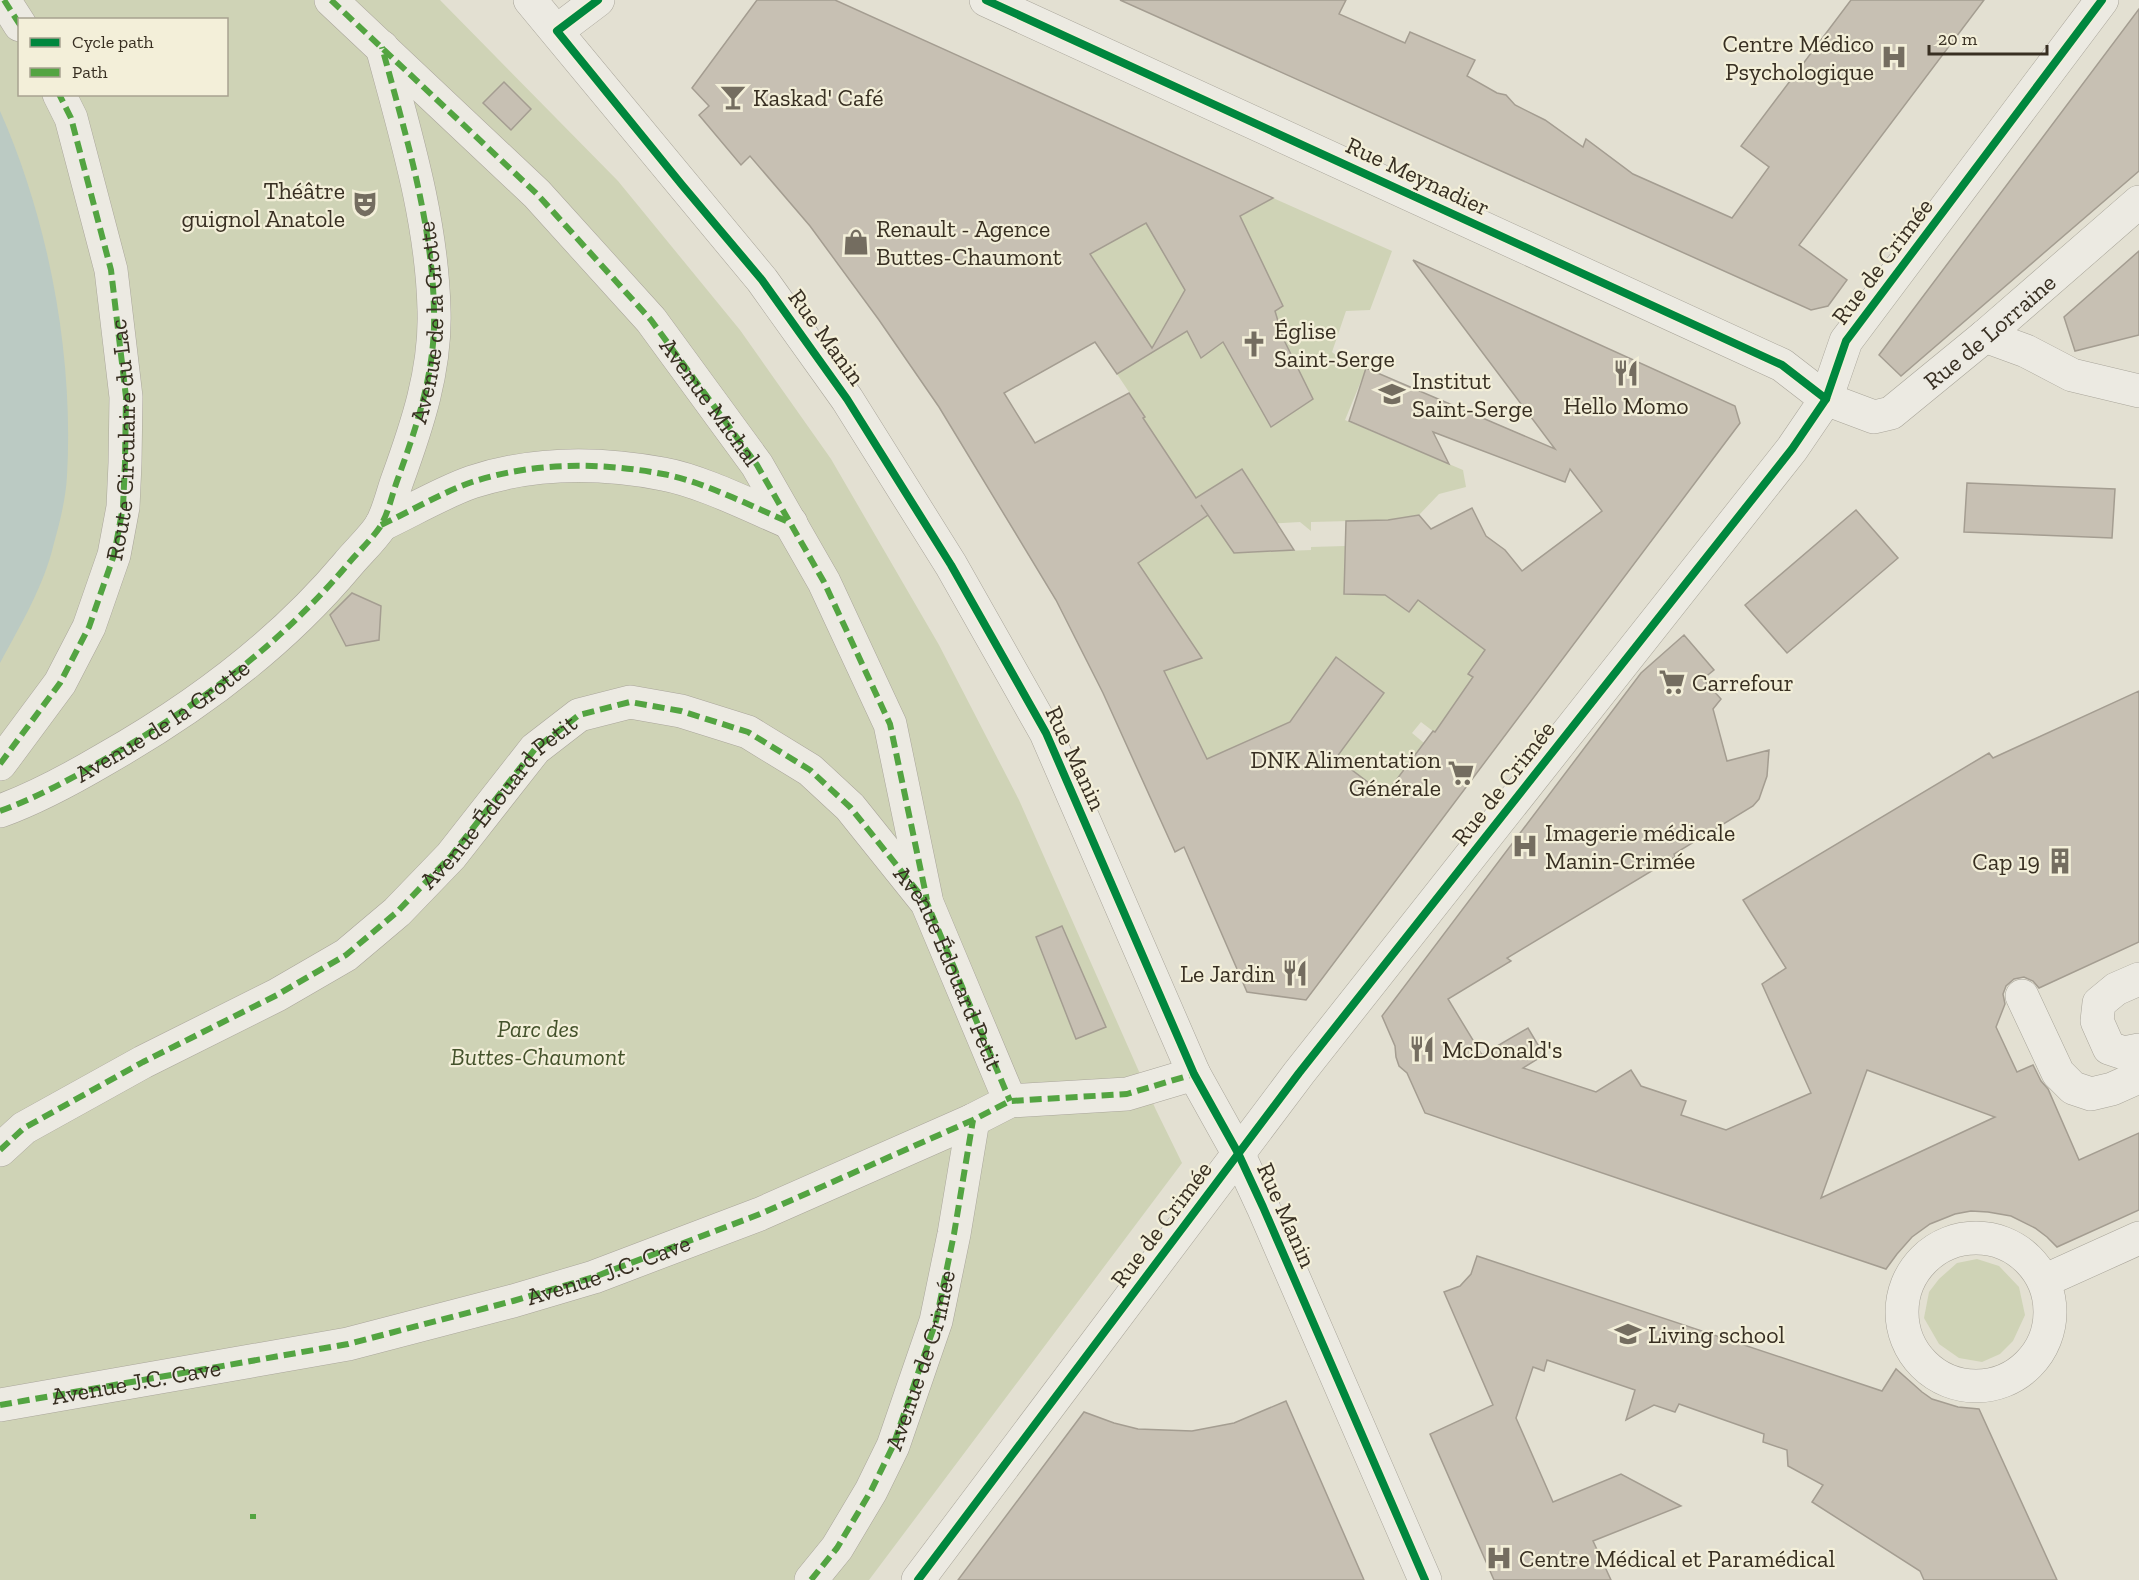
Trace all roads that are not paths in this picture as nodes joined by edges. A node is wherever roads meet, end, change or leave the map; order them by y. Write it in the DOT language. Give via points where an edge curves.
graph roads {
  1 [pos="4,0"];
  2 [pos="331,0"];
  3 [pos="530,0"];
  4 [pos="598,0"];
  5 [pos="986,0"];
  6 [pos="2102,0"];
  7 [pos="18,22"];
  8 [pos="557,31"];
  9 [pos="382,47"];
  10 [pos="59,96"];
  11 [pos="2139,202"];
  12 [pos="1985,336"];
  13 [pos="2139,391"];
  14 [pos="1826,399"];
  15 [pos="791,523"];
  16 [pos="381,525"];
  17 [pos="0,764"];
  18 [pos="0,812"];
  19 [pos="927,903"];
  20 [pos="2139,979"];
  21 [pos="2022,996"];
  22 [pos="2139,1050"];
  23 [pos="1194,1074"];
  24 [pos="2139,1077"];
  25 [pos="1010,1101"];
  26 [pos="973,1120"];
  27 [pos="0,1150"];
  28 [pos="1238,1153"];
  29 [pos="2139,1238"];
  30 [pos="2046,1280"];
  31 [pos="0,1405"];
  32 [pos="811,1580"];
  33 [pos="918,1580"];
  34 [pos="1425,1580"];
  1 -- 7 [label="street"];
  2 -- 9 [label="street, Avenue Michal"];
  3 -- 8 [label="street, Rue Manin"];
  4 -- 8 [label="street"];
  5 -- 14 [label="street, Rue Meynadier" via="1782,365"];
  6 -- 14 [label="street, Rue de Crimée" via="1846,341"];
  8 -- 23 [label="street, Rue Manin" via="762,280 847,399 951,565 1046,733"];
  9 -- 15 [label="street, Avenue Michal" via="537,194 651,320 757,465"];
  9 -- 16 [label="street, Avenue de la Grotte" via="417,183 430,251 435,312 421,412"];
  10 -- 17 [label="street, Route Circulaire du Lac" via="71,118 111,270 126,397 123,507 114,555 89,627 60,683"];
  11 -- 12 [label="street, Rue de Lorraine"];
  12 -- 13 [label="street" via="2026,351 2072,375"];
  12 -- 14 [label="street, Rue de Lorraine" via="1891,413 1874,417"];
  14 -- 28 [label="street, Rue de Crimée" via="1792,449"];
  15 -- 16 [label="street, Avenue de la Grotte" via="664,474 571,466 520,470 471,483"];
  15 -- 19 [label="street, Avenue Michal" via="824,582 890,724"];
  16 -- 18 [label="street, Avenue de la Grotte" via="321,597 207,695 147,736 80,774"];
  19 -- 25 [label="street, Avenue Édouard Petit"];
  19 -- 27 [label="street, Avenue Édouard Petit" via="842,800 810,770 748,732 681,711 630,702 579,715 535,749 451,856 397,912 346,955 24,1128"];
  20 -- 22 [label="street" via="2116,989 2099,1003 2097,1021 2109,1048 2124,1053"];
  21 -- 24 [label="street" via="2058,1073 2073,1088 2091,1094"];
  23 -- 25 [label="street, Avenue J.C. Cave" via="1127,1094"];
  23 -- 28 [label="street, Rue Manin"];
  25 -- 26 [label="street, Avenue J.C. Cave"];
  26 -- 31 [label="street, Avenue J.C. Cave" via="760,1214 584,1280 348,1344"];
  26 -- 32 [label="street, Avenue de Crimée" via="936,1321 893,1446 837,1548"];
  28 -- 33 [label="street, Rue de Crimée"];
  28 -- 34 [label="street, Rue Manin"];
  29 -- 30 [label="street"];
  30 -- 30 [label="street" via="2018,1249 1997,1239 1974,1236 1951,1241 1930,1252 1914,1269 1904,1291 1901,1314 1906,1337 1916,1357 1952,1383 1995,1384 2016,1375 2042,1348 2051,1308"];
}
